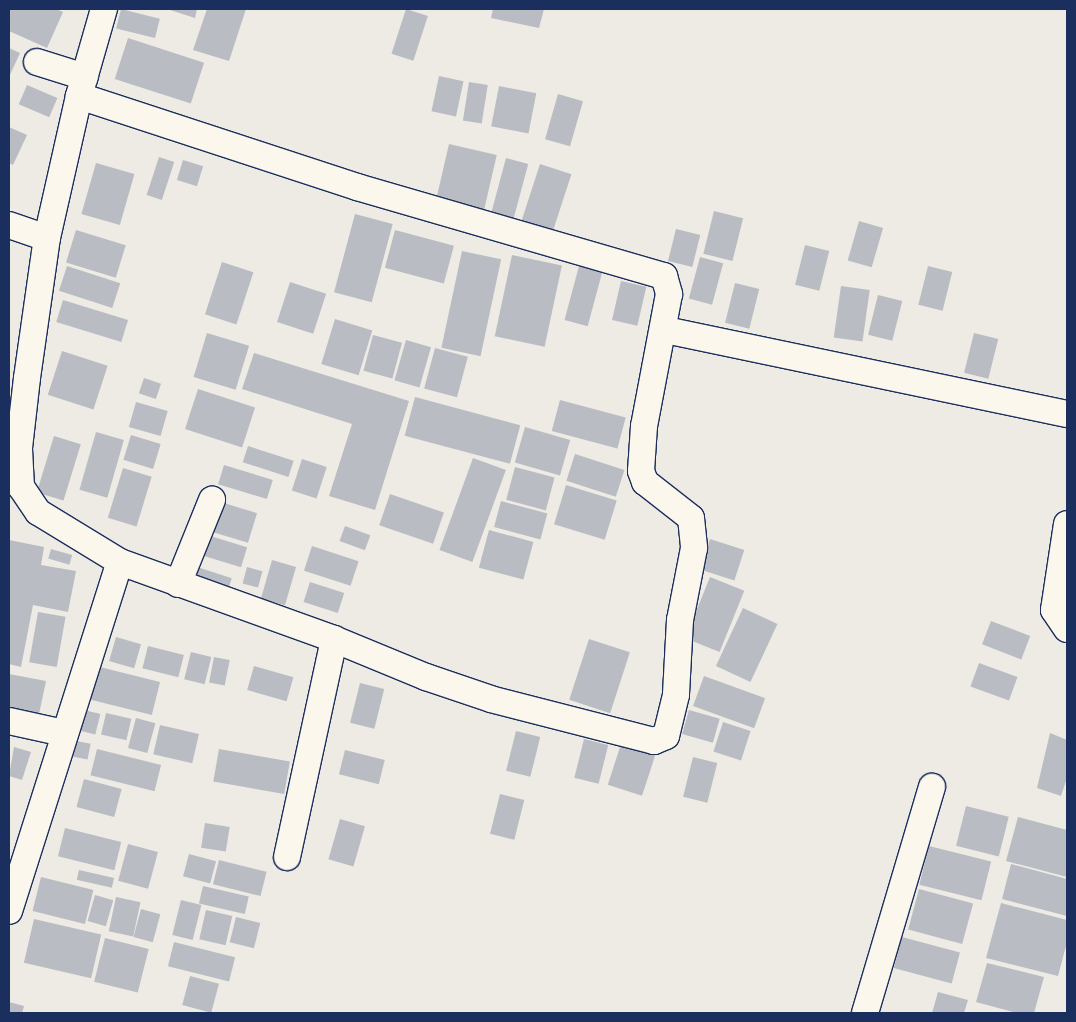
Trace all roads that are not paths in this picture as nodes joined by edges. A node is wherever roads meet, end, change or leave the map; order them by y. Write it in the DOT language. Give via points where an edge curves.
graph roads {
  1 [pos="104,9"];
  2 [pos="37,62"];
  3 [pos="82,87"];
  4 [pos="9,225"];
  5 [pos="47,238"];
  6 [pos="665,330"];
  7 [pos="1067,414"];
  8 [pos="212,500"];
  9 [pos="1067,524"];
  10 [pos="120,562"];
  11 [pos="178,584"];
  12 [pos="1067,629"];
  13 [pos="334,639"];
  14 [pos="9,721"];
  15 [pos="64,733"];
  16 [pos="932,787"];
  17 [pos="287,857"];
  18 [pos="9,911"];
  19 [pos="865,1013"];
  1 -- 3 [label="street"];
  2 -- 3 [label="street"];
  3 -- 5 [label="street"];
  3 -- 6 [label="street" via="357,188 664,276 670,294"];
  4 -- 5 [label="street"];
  5 -- 10 [label="street" via="19,448 21,486 38,512"];
  6 -- 7 [label="street"];
  6 -- 13 [label="street" via="644,426 641,471 645,482 691,518 694,548 680,620 676,694 666,736 654,741 491,699"];
  8 -- 11 [label="street"];
  9 -- 12 [label="street" via="1054,610"];
  10 -- 11 [label="street"];
  10 -- 15 [label="street"];
  11 -- 13 [label="street"];
  13 -- 17 [label="street"];
  14 -- 15 [label="street"];
  15 -- 18 [label="street"];
  16 -- 19 [label="street"];
}
